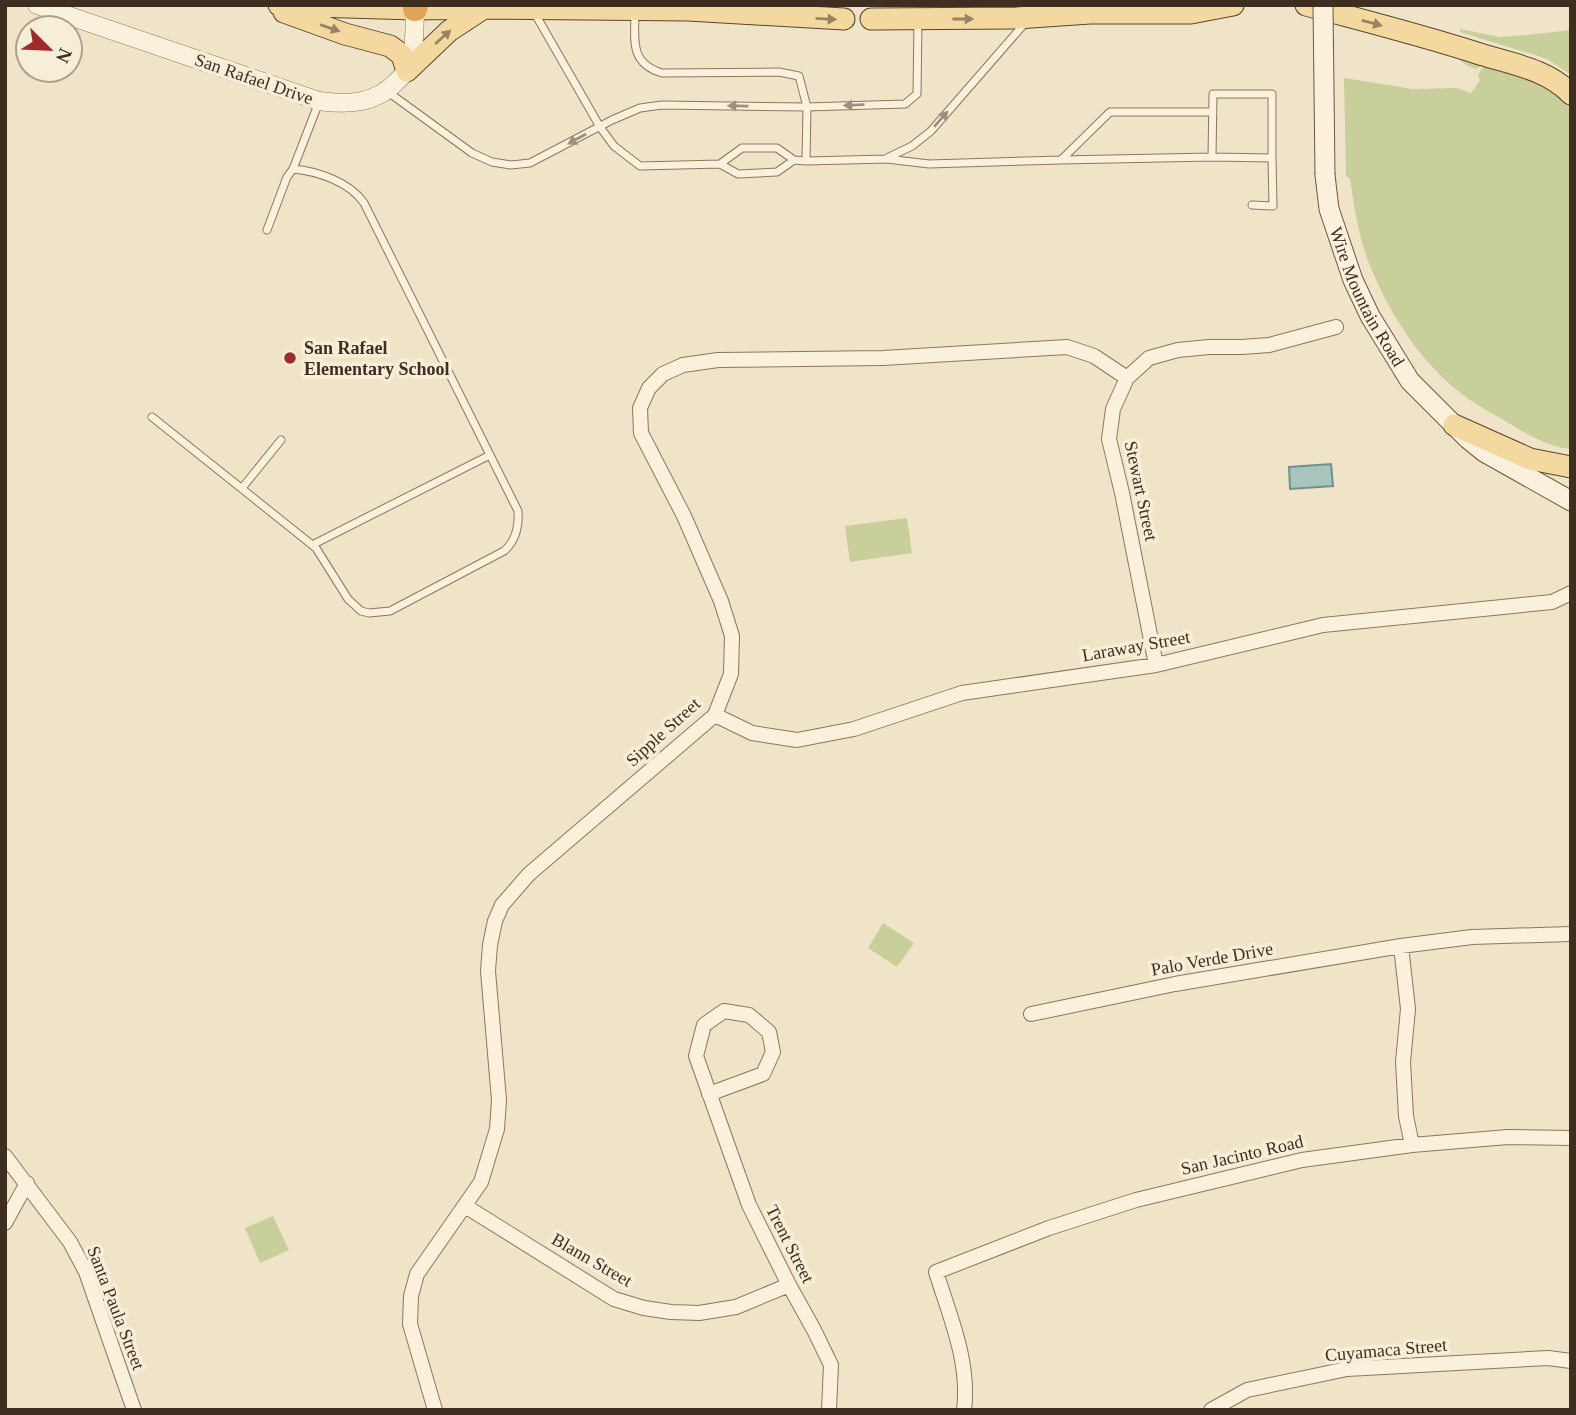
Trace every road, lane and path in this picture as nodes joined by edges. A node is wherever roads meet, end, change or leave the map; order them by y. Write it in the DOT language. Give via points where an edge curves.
graph roads {
  1 [pos="37,5"];
  2 [pos="265,5"];
  3 [pos="279,5"];
  4 [pos="1233,5"];
  5 [pos="1306,5"];
  6 [pos="1324,5"];
  7 [pos="415,7"];
  8 [pos="484,8"];
  9 [pos="532,8"];
  10 [pos="635,10"];
  11 [pos="1030,18"];
  12 [pos="844,19"];
  13 [pos="871,19"];
  14 [pos="918,19"];
  15 [pos="407,71"];
  16 [pos="387,92"];
  17 [pos="1571,94"];
  18 [pos="319,102"];
  19 [pos="807,107"];
  20 [pos="1213,112"];
  21 [pos="600,127"];
  22 [pos="1212,157"];
  23 [pos="1272,158"];
  24 [pos="887,159"];
  25 [pos="794,160"];
  26 [pos="1061,160"];
  27 [pos="806,161"];
  28 [pos="720,164"];
  29 [pos="293,169"];
  30 [pos="1252,205"];
  31 [pos="267,230"];
  32 [pos="1336,327"];
  33 [pos="1127,378"];
  34 [pos="152,417"];
  35 [pos="1454,425"];
  36 [pos="281,440"];
  37 [pos="490,455"];
  38 [pos="1571,467"];
  39 [pos="242,488"];
  40 [pos="1571,501"];
  41 [pos="312,545"];
  42 [pos="1571,593"];
  43 [pos="1156,665"];
  44 [pos="715,715"];
  45 [pos="1571,934"];
  46 [pos="1401,946"];
  47 [pos="1031,1014"];
  48 [pos="709,1094"];
  49 [pos="1571,1138"];
  50 [pos="1412,1145"];
  51 [pos="5,1156"];
  52 [pos="27,1183"];
  53 [pos="465,1206"];
  54 [pos="5,1223"];
  55 [pos="789,1285"];
  56 [pos="1571,1361"];
  57 [pos="134,1410"];
  58 [pos="435,1410"];
  59 [pos="829,1410"];
  60 [pos="964,1410"];
  61 [pos="1211,1410"];
  1 -- 18 [label="street, San Rafael Drive"];
  2 -- 15 [label="main road, one-way" via="390,46 402,55"];
  3 -- 7 [label="main road"];
  4 -- 11 [label="main road" via="1191,13"];
  5 -- 17 [label="main road, one-way" via="1539,72"];
  6 -- 35 [label="main road, Wire Mountain Road, bridge" via="1329,209 1370,316 1410,381"];
  7 -- 8 [label="main road"];
  7 -- 15 [label="street"];
  8 -- 9 [label="main road"];
  15 -- 8 [label="main road, one-way" via="449,31"];
  9 -- 10 [label="main road"];
  9 -- 21 [label="lane"];
  10 -- 12 [label="main road, one-way"];
  10 -- 19 [label="lane" via="635,43 640,61 649,69 799,76"];
  14 -- 11 [label="main road, one-way"];
  24 -- 11 [label="lane, one-way" via="931,131"];
  13 -- 14 [label="main road"];
  14 -- 19 [label="lane, one-way" via="918,94 905,104"];
  15 -- 16 [label="street, San Rafael Drive"];
  16 -- 18 [label="street, San Rafael Drive" via="361,102"];
  21 -- 16 [label="lane, one-way" via="530,163 492,162 472,153"];
  18 -- 29 [label="lane"];
  19 -- 21 [label="lane, one-way" via="662,105 640,108"];
  19 -- 27 [label="lane"];
  20 -- 22 [label="lane"];
  20 -- 23 [label="lane" via="1213,94 1272,94"];
  20 -- 26 [label="lane" via="1110,112"];
  21 -- 28 [label="lane" via="614,146 639,166"];
  22 -- 23 [label="lane"];
  22 -- 26 [label="lane"];
  23 -- 30 [label="lane" via="1273,206"];
  24 -- 26 [label="lane" via="929,164"];
  24 -- 27 [label="lane"];
  25 -- 27 [label="lane"];
  25 -- 28 [label="lane" via="777,172 738,174"];
  25 -- 28 [label="lane" via="777,148 742,149"];
  29 -- 31 [label="lane"];
  29 -- 37 [label="lane" via="328,178 358,194"];
  32 -- 33 [label="street, Stewart Street" via="1269,345 1178,350 1149,358"];
  33 -- 43 [label="street, Stewart Street" via="1113,409 1110,439"];
  33 -- 44 [label="street, Sipple Street" via="1094,356 1067,347 883,358 718,360 683,365 663,374 649,388 640,408 641,433 684,516 732,636 731,674"];
  34 -- 39 [label="lane"];
  35 -- 38 [label="main road" via="1530,459"];
  35 -- 40 [label="main road, Wire Mountain Road" via="1495,459"];
  36 -- 39 [label="lane"];
  37 -- 41 [label="lane"];
  37 -- 41 [label="lane" via="518,511 510,546 390,611 361,611"];
  39 -- 41 [label="lane"];
  42 -- 43 [label="street, Laraway Street" via="1552,602 1323,625"];
  43 -- 44 [label="street, Laraway Street" via="962,693 854,729 797,740 752,733"];
  44 -- 53 [label="street, Sipple Street" via="529,874 502,905 495,921 488,971 499,1100 497,1129 481,1182"];
  45 -- 46 [label="street, Palo Verde Drive" via="1472,937"];
  46 -- 47 [label="street, Palo Verde Drive"];
  46 -- 50 [label="street" via="1408,1009 1403,1062"];
  48 -- 48 [label="street, Trent Street" via="696,1056 704,1025 724,1011 749,1015 769,1032 773,1052 762,1074"];
  48 -- 55 [label="street, Trent Street" via="749,1205"];
  49 -- 50 [label="street, San Jacinto Road" via="1508,1136"];
  50 -- 60 [label="street, San Jacinto Road" via="1302,1160 1136,1200 936,1272 962,1352"];
  51 -- 52 [label="street, Santa Paula Street"];
  52 -- 54 [label="street"];
  52 -- 57 [label="street, Santa Paula Street" via="86,1272"];
  53 -- 55 [label="street, Blann Street" via="614,1299 644,1308 712,1311 736,1307"];
  53 -- 58 [label="street, Sipple Street" via="417,1273 411,1296 410,1324"];
  55 -- 59 [label="street, Trent Street" via="831,1364"];
  56 -- 61 [label="street, Cuyamaca Street" via="1548,1358 1347,1369 1247,1390"];
}
